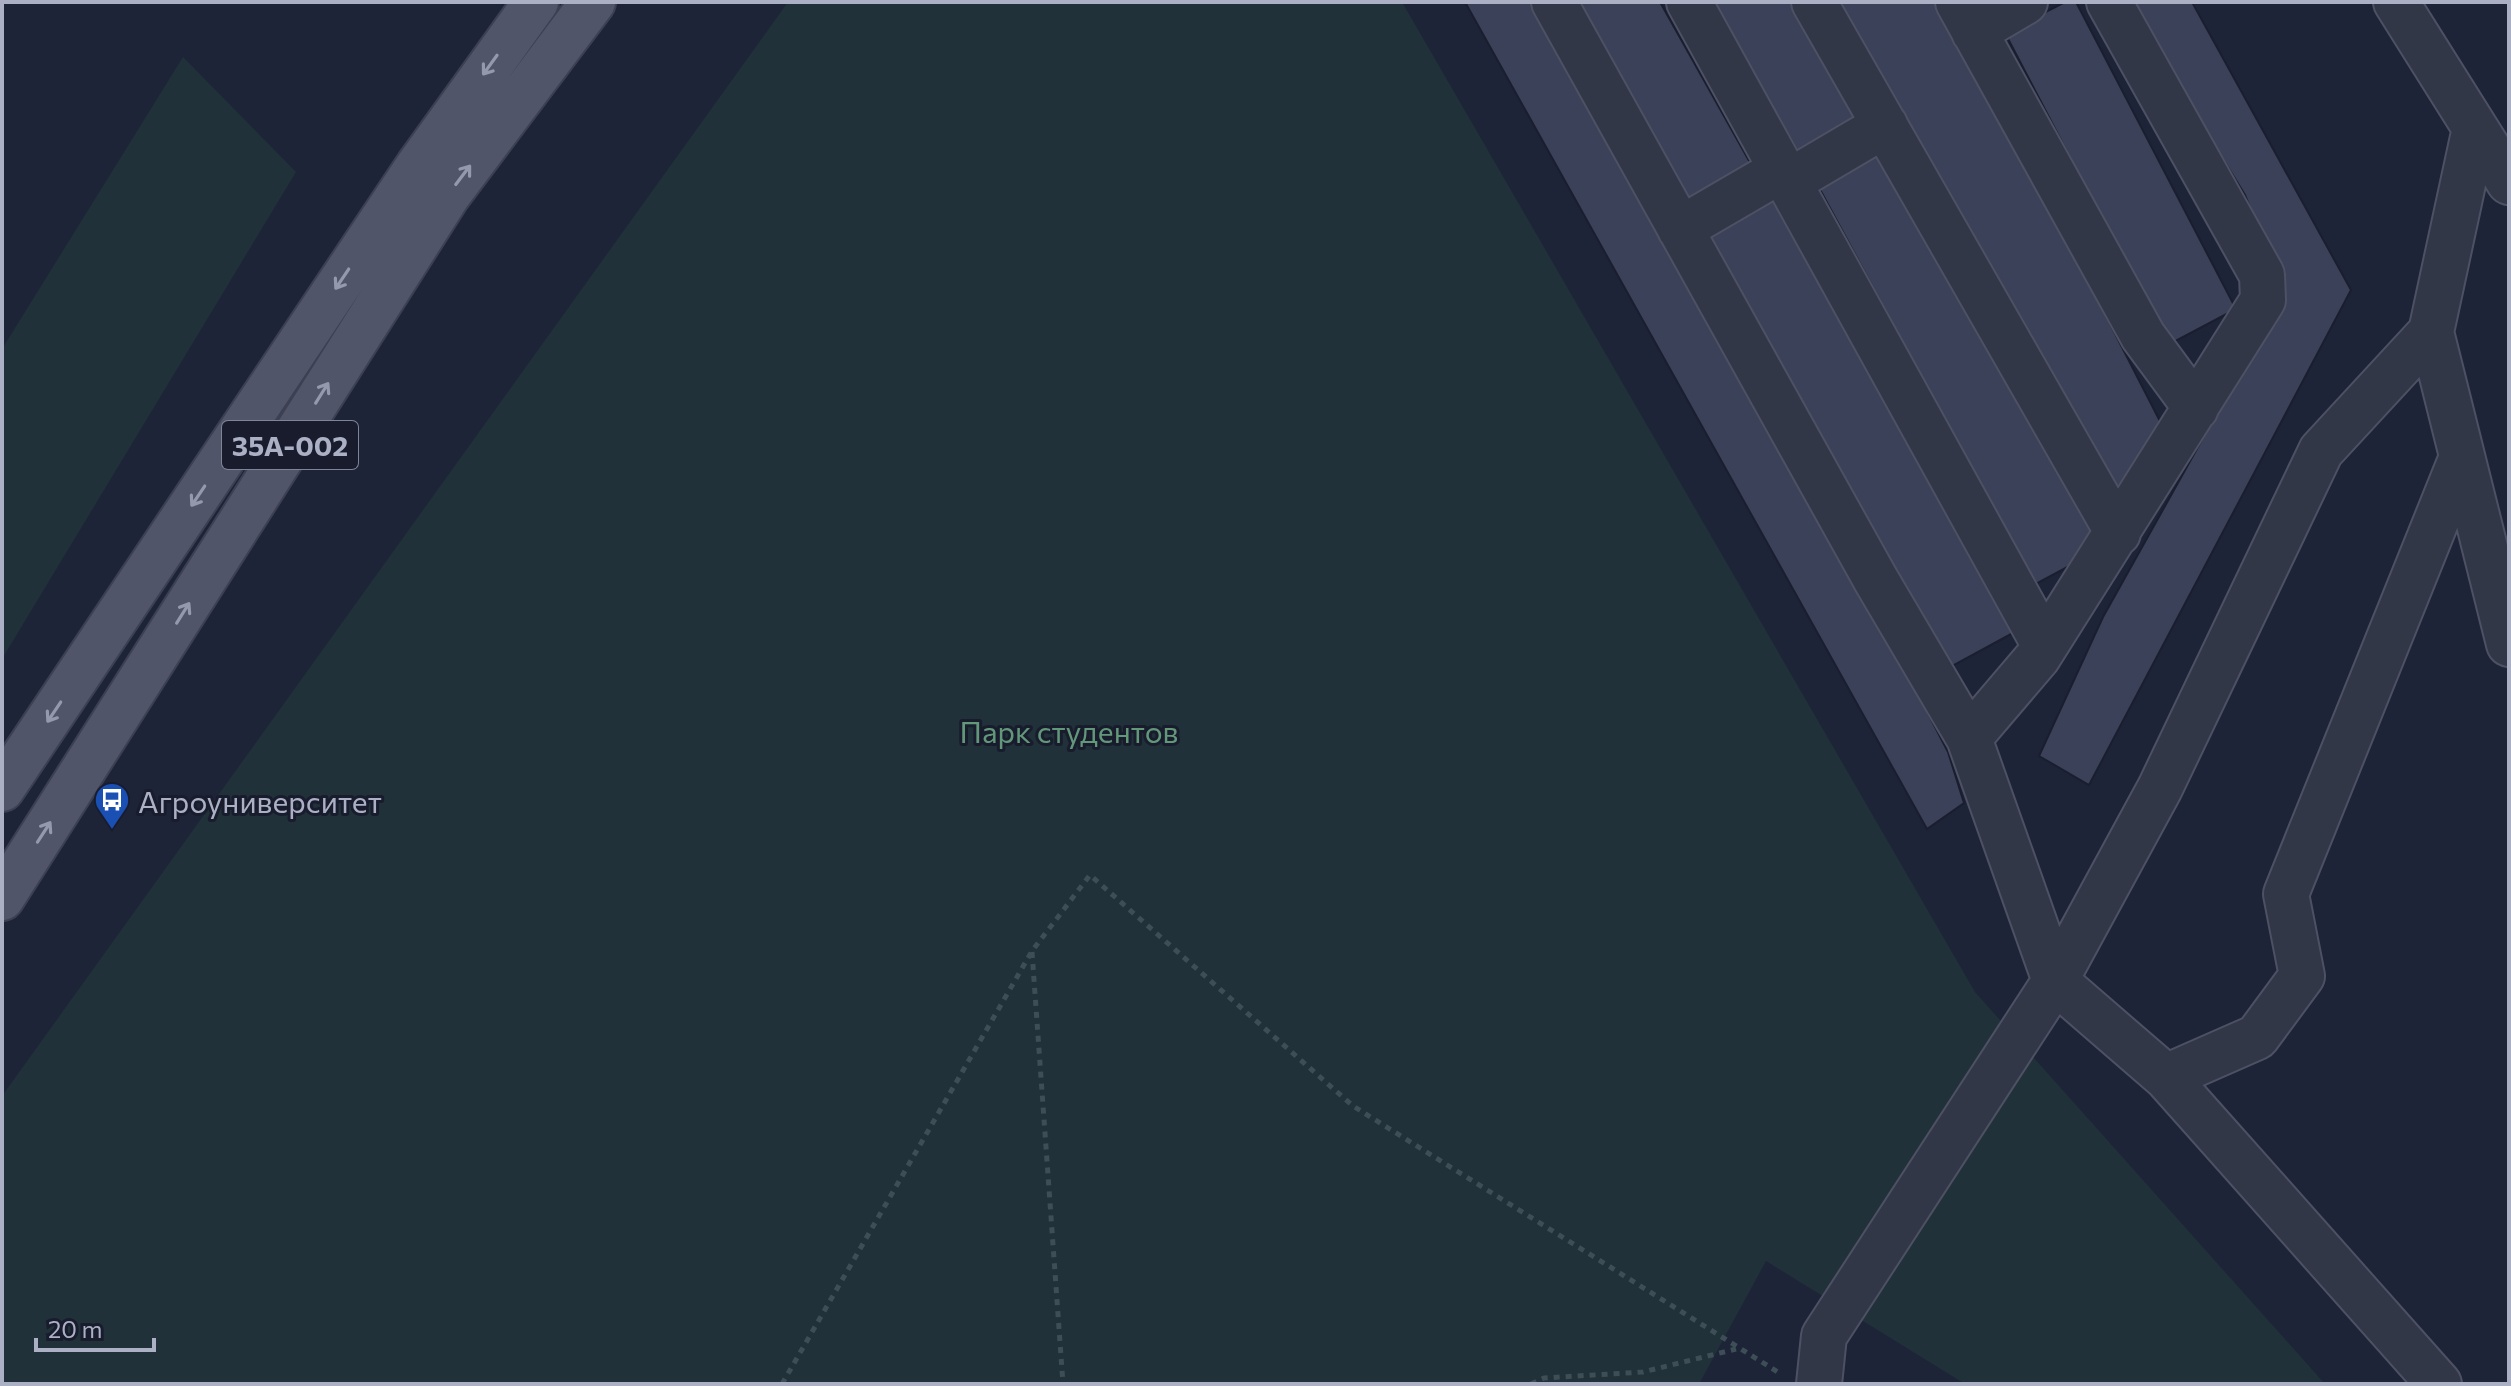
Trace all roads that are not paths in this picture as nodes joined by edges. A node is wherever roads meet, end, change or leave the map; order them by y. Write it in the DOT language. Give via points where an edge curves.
graph roads {
  1 [pos="536,2"];
  2 [pos="593,2"];
  3 [pos="1554,2"];
  4 [pos="1689,2"];
  5 [pos="1814,2"];
  6 [pos="2025,2"];
  7 [pos="2109,2"];
  8 [pos="2396,2"];
  9 [pos="1966,17"];
  10 [pos="1885,125"];
  11 [pos="2475,128"];
  12 [pos="1786,175"];
  13 [pos="2509,182"];
  14 [pos="1680,229"];
  15 [pos="2431,332"];
  16 [pos="2196,408"];
  17 [pos="2462,457"];
  18 [pos="2118,533"];
  19 [pos="2509,644"];
  20 [pos="2045,646"];
  21 [pos="1969,738"];
  22 [pos="2,789"];
  23 [pos="2,898"];
  24 [pos="2055,981"];
  25 [pos="2166,1077"];
  26 [pos="1802,1380"];
  27 [pos="2439,1384"];
  1 -- 22 [label="main road, 35А-002, one-way" via="418,166"];
  23 -- 2 [label="main road, 35А-002, one-way" via="448,195"];
  3 -- 14 [label="lane"];
  4 -- 12 [label="lane"];
  5 -- 10 [label="lane"];
  6 -- 9 [label="lane"];
  7 -- 16 [label="lane" via="2262,275 2263,300"];
  8 -- 11 [label="lane"];
  9 -- 16 [label="lane" via="2143,336"];
  10 -- 12 [label="lane"];
  10 -- 18 [label="lane"];
  11 -- 13 [label="lane"];
  11 -- 15 [label="lane"];
  12 -- 14 [label="lane"];
  12 -- 20 [label="lane"];
  14 -- 21 [label="lane"];
  15 -- 17 [label="lane"];
  15 -- 24 [label="lane" via="2321,451 2160,788"];
  16 -- 18 [label="lane"];
  17 -- 19 [label="lane"];
  17 -- 25 [label="lane" via="2286,894 2302,976 2257,1037"];
  18 -- 20 [label="lane"];
  20 -- 21 [label="lane"];
  21 -- 24 [label="lane"];
  24 -- 25 [label="lane"];
  24 -- 26 [label="lane" via="1824,1336"];
  25 -- 27 [label="lane"];
}
